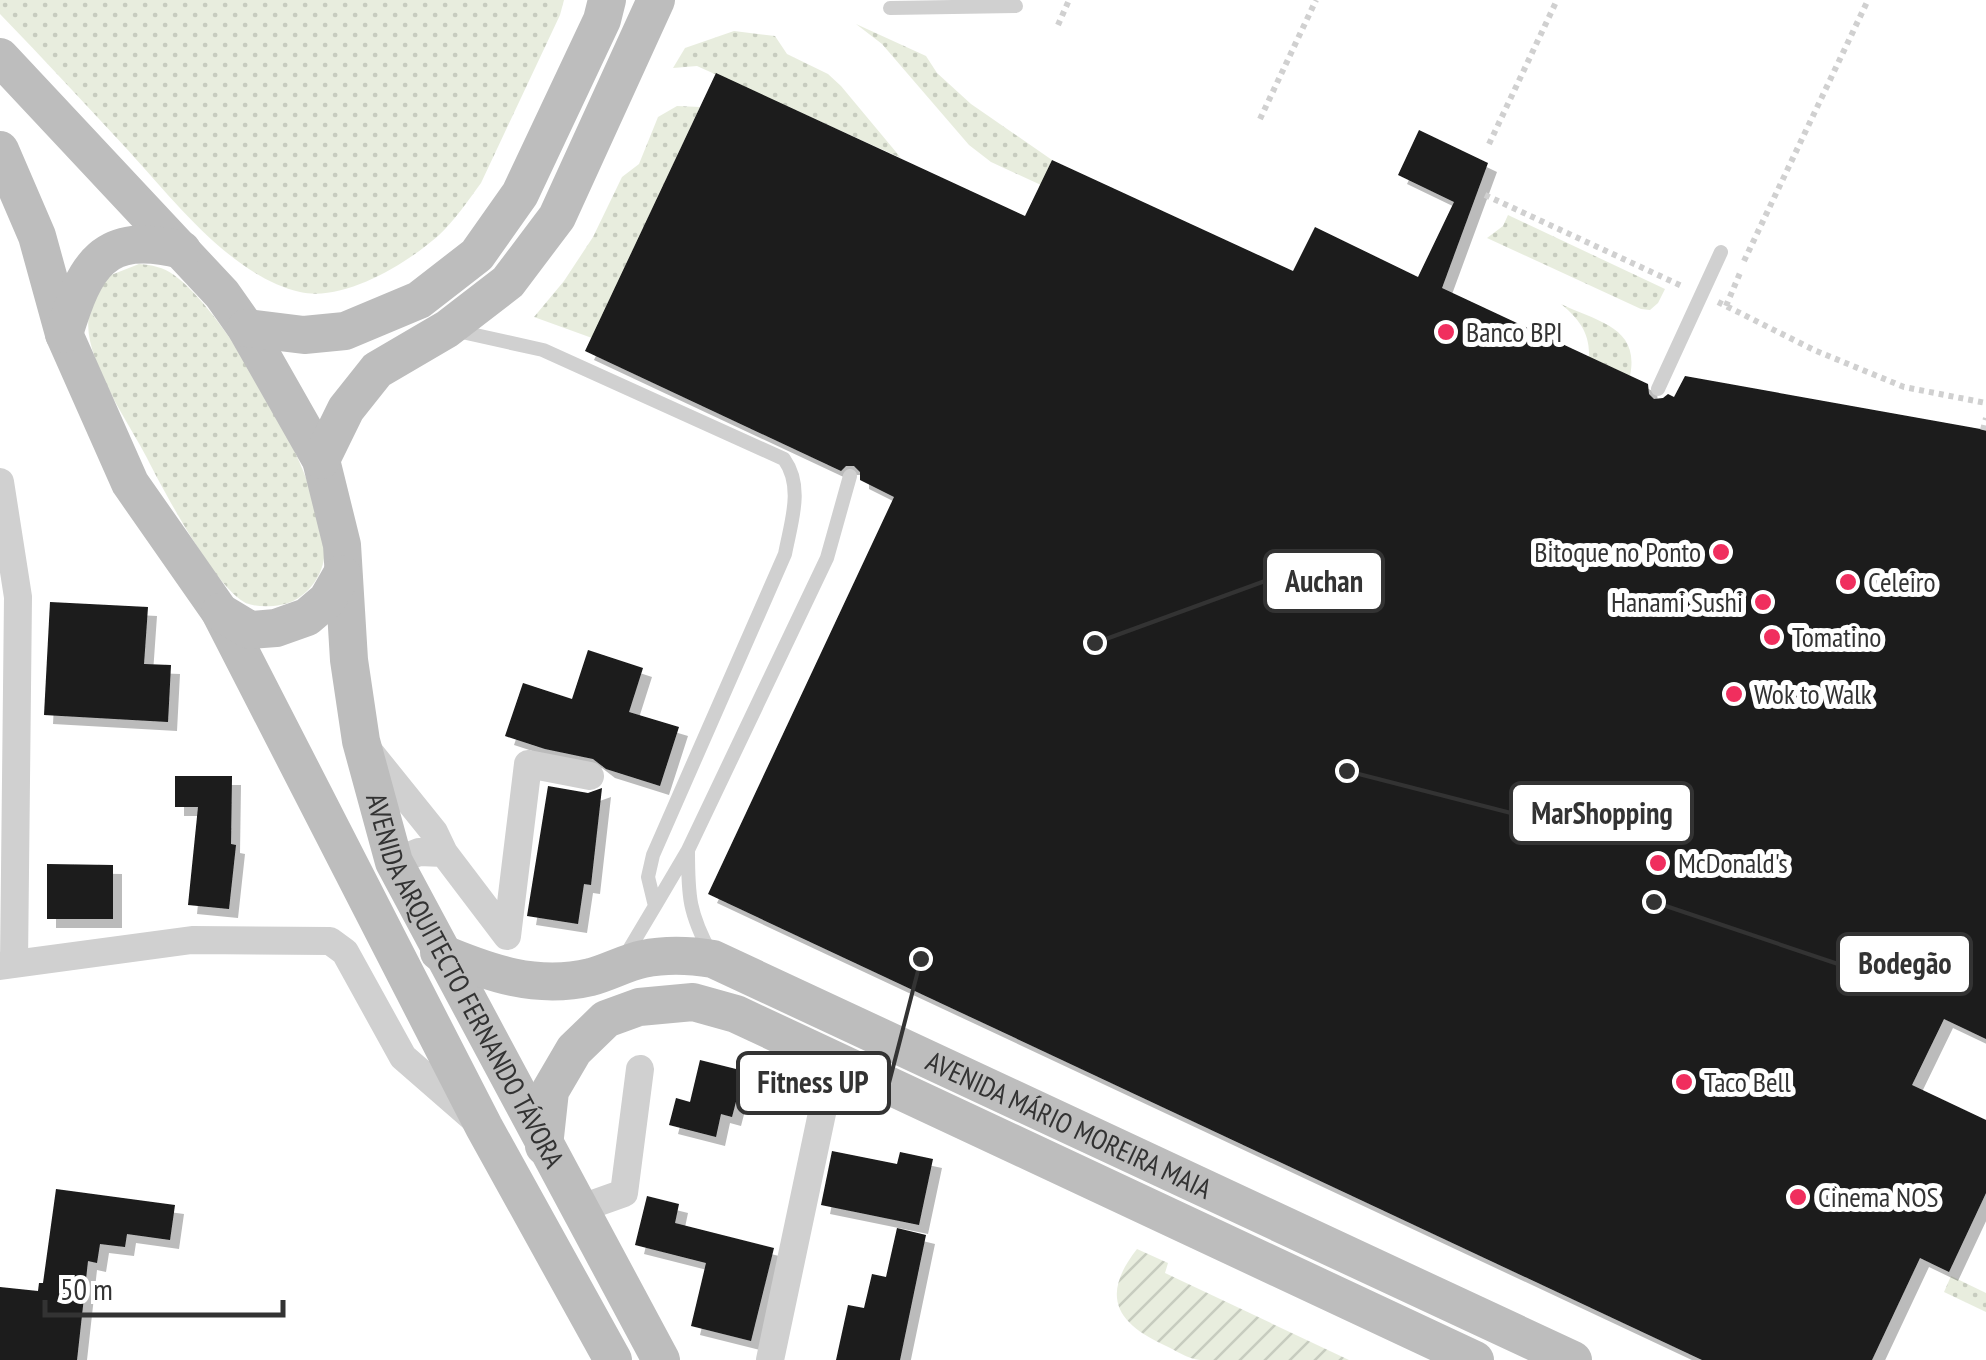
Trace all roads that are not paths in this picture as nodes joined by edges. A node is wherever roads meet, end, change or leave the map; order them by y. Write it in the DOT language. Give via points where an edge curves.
graph roads {
  1 [pos="607,0"];
  2 [pos="656,0"];
  3 [pos="1016,6"];
  4 [pos="890,8"];
  5 [pos="0,57"];
  6 [pos="0,150"];
  7 [pos="182,250"];
  8 [pos="1721,252"];
  9 [pos="246,328"];
  10 [pos="447,330"];
  11 [pos="64,334"];
  12 [pos="1658,389"];
  13 [pos="320,460"];
  14 [pos="850,476"];
  15 [pos="0,482"];
  16 [pos="342,574"];
  17 [pos="220,612"];
  18 [pos="361,742"];
  19 [pos="590,776"];
  20 [pos="688,850"];
  21 [pos="444,853"];
  22 [pos="394,862"];
  23 [pos="655,906"];
  24 [pos="440,952"];
  25 [pos="713,959"];
  26 [pos="7,964"];
  27 [pos="618,967"];
  28 [pos="833,1061"];
  29 [pos="640,1069"];
  30 [pos="484,1127"];
  31 [pos="544,1146"];
  32 [pos="579,1209"];
  33 [pos="613,1360"];
  34 [pos="661,1360"];
  35 [pos="770,1360"];
  36 [pos="1475,1360"];
  37 [pos="1573,1360"];
  1 -- 9 [label="main road" via="520,194 476,255 419,300 344,331 304,335"];
  2 -- 10 [label="main road" via="557,217 508,282"];
  3 -- 4 [label="lane"];
  5 -- 7 [label="main road, AVENIDA ARQUITECTO FERNANDO TÁVORA"];
  6 -- 11 [label="main road, AVENIDA ARQUITECTO FERNANDO TÁVORA" via="37,236"];
  7 -- 9 [label="main road, AVENIDA ARQUITECTO FERNANDO TÁVORA"];
  7 -- 11 [label="main road" via="150,242 114,249 86,273"];
  8 -- 12 [label="lane"];
  9 -- 13 [label="main road, AVENIDA ARQUITECTO FERNANDO TÁVORA"];
  10 -- 13 [label="main road" via="377,370 346,409"];
  10 -- 23 [label="lane" via="543,350 784,459 794,474 785,554 653,854 648,878"];
  11 -- 17 [label="main road, AVENIDA ARQUITECTO FERNANDO TÁVORA" via="130,483"];
  13 -- 16 [label="main road, AVENIDA ARQUITECTO FERNANDO TÁVORA" via="342,545"];
  14 -- 20 [label="lane" via="827,558"];
  15 -- 26 [label="street" via="18,597"];
  16 -- 17 [label="main road" via="307,617 276,628 250,630"];
  16 -- 18 [label="main road, AVENIDA ARQUITECTO FERNANDO TÁVORA"];
  17 -- 30 [label="main road, AVENIDA ARQUITECTO FERNANDO TÁVORA"];
  18 -- 21 [label="street"];
  18 -- 22 [label="main road, AVENIDA ARQUITECTO FERNANDO TÁVORA"];
  19 -- 21 [label="street" via="528,764 507,936"];
  20 -- 23 [label="lane"];
  20 -- 25 [label="lane" via="688,900"];
  21 -- 22 [label="street" via="419,852"];
  22 -- 24 [label="main road, AVENIDA ARQUITECTO FERNANDO TÁVORA"];
  23 -- 27 [label="lane"];
  24 -- 27 [label="main road, AVENIDA MÁRIO MOREIRA MAIA" via="493,975 528,980 588,978"];
  24 -- 31 [label="main road, AVENIDA ARQUITECTO FERNANDO TÁVORA"];
  25 -- 27 [label="main road, AVENIDA MÁRIO MOREIRA MAIA" via="681,954"];
  25 -- 37 [label="main road, AVENIDA MÁRIO MOREIRA MAIA"];
  26 -- 30 [label="street" via="192,940 330,940 345,952 403,1056"];
  28 -- 31 [label="main road, AVENIDA MÁRIO MOREIRA MAIA" via="736,1014 693,1002 639,1007 606,1019 574,1050 550,1091"];
  28 -- 35 [label="street"];
  28 -- 36 [label="main road, AVENIDA MÁRIO MOREIRA MAIA"];
  29 -- 32 [label="street" via="624,1193"];
  30 -- 33 [label="main road, AVENIDA ARQUITECTO FERNANDO TÁVORA"];
  31 -- 32 [label="main road, AVENIDA ARQUITECTO FERNANDO TÁVORA"];
  32 -- 34 [label="main road, AVENIDA ARQUITECTO FERNANDO TÁVORA"];
}
